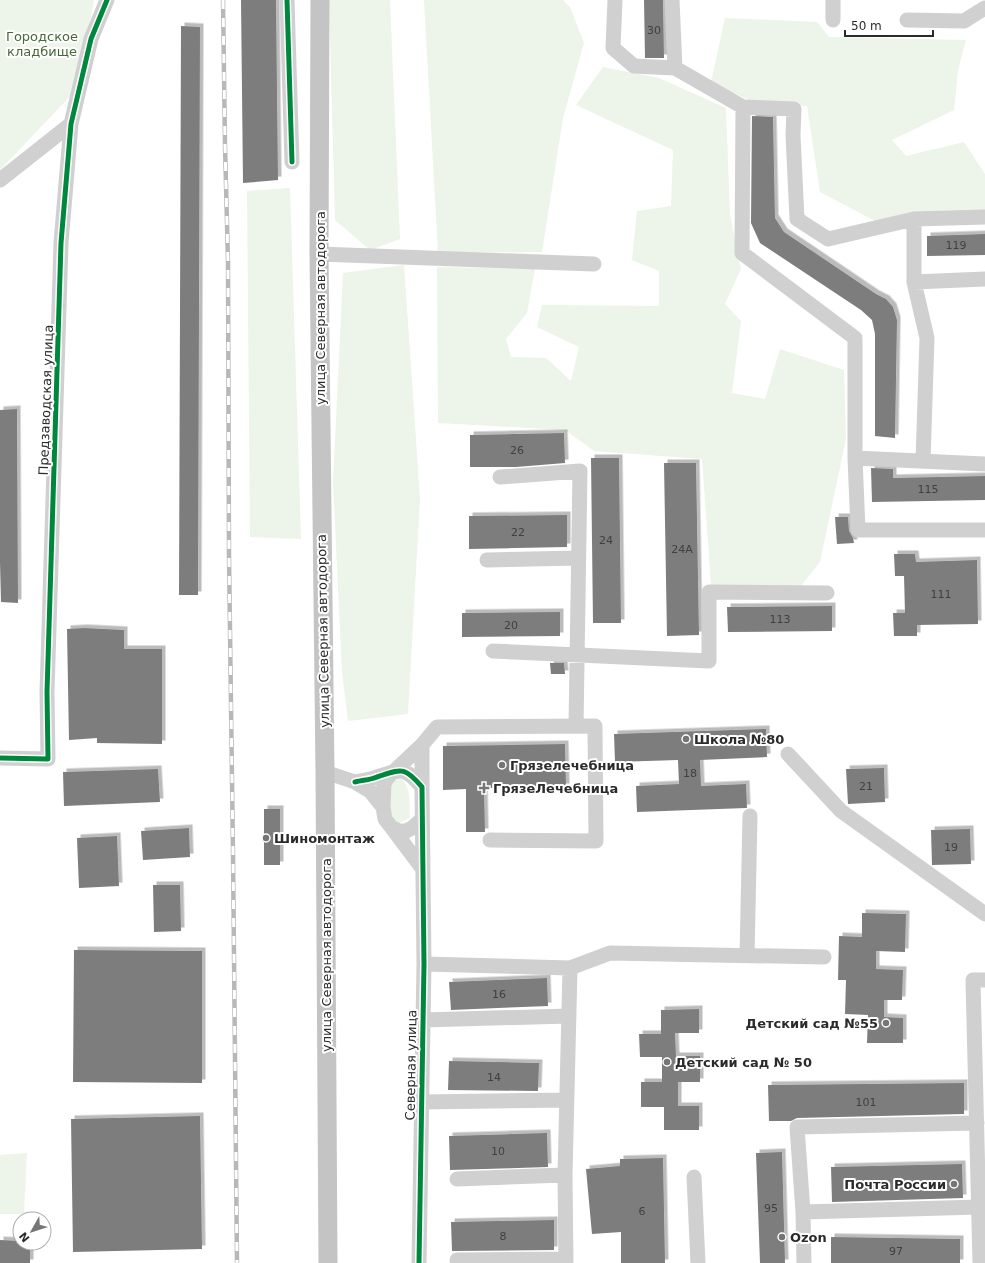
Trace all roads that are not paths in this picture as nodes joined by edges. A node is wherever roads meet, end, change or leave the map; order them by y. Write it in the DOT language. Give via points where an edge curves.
graph roads {
  1 [pos="107,0"];
  2 [pos="287,0"];
  3 [pos="320,0"];
  4 [pos="615,0"];
  5 [pos="672,0"];
  6 [pos="833,0"];
  7 [pos="985,8"];
  8 [pos="833,20"];
  9 [pos="907,20"];
  10 [pos="675,68"];
  11 [pos="743,107"];
  12 [pos="71,124"];
  13 [pos="292,162"];
  14 [pos="0,180"];
  15 [pos="985,217"];
  16 [pos="914,219"];
  17 [pos="319,254"];
  18 [pos="594,264"];
  19 [pos="985,279"];
  20 [pos="914,282"];
  21 [pos="855,458"];
  22 [pos="923,461"];
  23 [pos="985,464"];
  24 [pos="500,477"];
  25 [pos="985,530"];
  26 [pos="578,558"];
  27 [pos="487,560"];
  28 [pos="827,593"];
  29 [pos="493,651"];
  30 [pos="577,655"];
  31 [pos="576,726"];
  32 [pos="422,745"];
  33 [pos="788,754"];
  34 [pos="0,758"];
  35 [pos="396,770"];
  36 [pos="325,772"];
  37 [pos="356,782"];
  38 [pos="422,787"];
  39 [pos="383,807"];
  40 [pos="750,816"];
  41 [pos="422,819"];
  42 [pos="392,828"];
  43 [pos="490,840"];
  44 [pos="422,868"];
  45 [pos="985,914"];
  46 [pos="747,956"];
  47 [pos="824,957"];
  48 [pos="424,964"];
  49 [pos="570,968"];
  50 [pos="985,980"];
  51 [pos="569,1016"];
  52 [pos="423,1020"];
  53 [pos="567,1100"];
  54 [pos="421,1102"];
  55 [pos="977,1123"];
  56 [pos="565,1175"];
  57 [pos="694,1177"];
  58 [pos="457,1179"];
  59 [pos="979,1206"];
  60 [pos="803,1212"];
  61 [pos="982,1254"];
  62 [pos="457,1260"];
  63 [pos="566,1261"];
  64 [pos="328,1263"];
  65 [pos="419,1263"];
  66 [pos="698,1263"];
  67 [pos="804,1263"];
  1 -- 12 [label="street, Предзаводская улица" via="91,39"];
  2 -- 13 [label="street"];
  3 -- 17 [label="main road, улица Северная автодорога"];
  4 -- 10 [label="street" via="613,48 634,66"];
  5 -- 10 [label="street"];
  6 -- 8 [label="street"];
  7 -- 9 [label="street" via="964,21"];
  10 -- 11 [label="street"];
  11 -- 16 [label="street" via="794,109 797,219 828,238"];
  11 -- 21 [label="street" via="742,253 855,338"];
  12 -- 14 [label="street"];
  12 -- 34 [label="street, Предзаводская улица" via="61,243 47,692 48,759"];
  15 -- 16 [label="street"];
  16 -- 20 [label="street"];
  17 -- 18 [label="street"];
  17 -- 36 [label="main road, улица Северная автодорога"];
  19 -- 20 [label="street"];
  20 -- 22 [label="street" via="927,338"];
  21 -- 22 [label="street"];
  21 -- 25 [label="street" via="858,530"];
  22 -- 23 [label="street"];
  24 -- 26 [label="street" via="580,471"];
  26 -- 27 [label="street"];
  26 -- 30 [label="street"];
  28 -- 30 [label="street" via="709,592 709,661"];
  29 -- 30 [label="street"];
  30 -- 31 [label="street"];
  31 -- 32 [label="street" via="437,727"];
  31 -- 43 [label="street" via="595,726 596,841"];
  32 -- 35 [label="street"];
  32 -- 38 [label="street"];
  33 -- 45 [label="street" via="841,811"];
  35 -- 37 [label="street"];
  35 -- 38 [label="street" via="410,774"];
  35 -- 39 [label="street" via="384,783"];
  36 -- 37 [label="street"];
  36 -- 64 [label="main road, улица Северная автодорога"];
  37 -- 39 [label="street" via="370,791"];
  38 -- 41 [label="street"];
  39 -- 42 [label="street" via="385,819"];
  40 -- 46 [label="street"];
  41 -- 42 [label="street" via="406,831"];
  41 -- 44 [label="street, Северная улица"];
  42 -- 44 [label="street"];
  44 -- 48 [label="street, Северная улица"];
  46 -- 47 [label="street"];
  46 -- 49 [label="street" via="610,953"];
  48 -- 49 [label="street"];
  48 -- 52 [label="street, Северная улица"];
  49 -- 51 [label="street"];
  50 -- 55 [label="street" via="973,980"];
  51 -- 52 [label="street"];
  51 -- 53 [label="street"];
  52 -- 54 [label="street, Северная улица"];
  53 -- 54 [label="street"];
  53 -- 56 [label="street"];
  54 -- 65 [label="street, Северная улица"];
  55 -- 59 [label="street"];
  55 -- 60 [label="street" via="797,1127"];
  56 -- 58 [label="street"];
  56 -- 63 [label="street"];
  57 -- 66 [label="street"];
  59 -- 60 [label="street"];
  59 -- 61 [label="street"];
  60 -- 67 [label="street"];
  62 -- 63 [label="street"];
}
